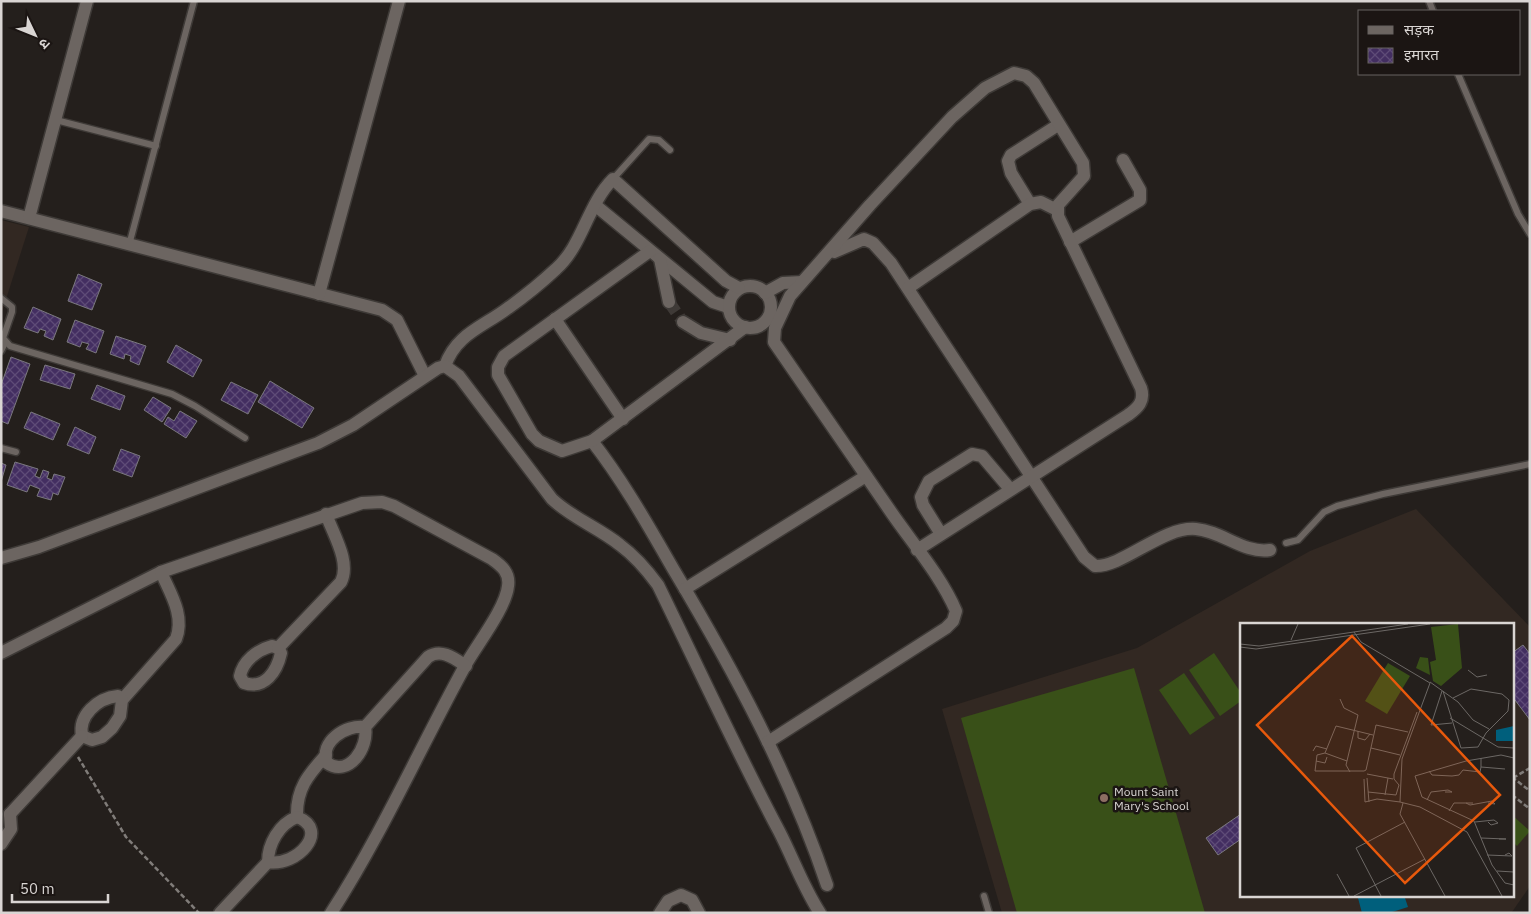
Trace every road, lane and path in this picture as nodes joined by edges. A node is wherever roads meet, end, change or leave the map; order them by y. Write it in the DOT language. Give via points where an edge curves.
graph roads {
  1 [pos="87,1"];
  2 [pos="194,1"];
  3 [pos="399,1"];
  4 [pos="1458,75"];
  5 [pos="56,120"];
  6 [pos="1058,125"];
  7 [pos="156,146"];
  8 [pos="670,150"];
  9 [pos="1123,160"];
  10 [pos="613,180"];
  11 [pos="1030,204"];
  12 [pos="595,205"];
  13 [pos="1057,210"];
  14 [pos="1,211"];
  15 [pos="29,218"];
  16 [pos="1530,234"];
  17 [pos="1070,242"];
  18 [pos="129,245"];
  19 [pos="655,255"];
  20 [pos="826,256"];
  21 [pos="802,282"];
  22 [pos="739,288"];
  23 [pos="908,288"];
  24 [pos="319,294"];
  25 [pos="1,298"];
  26 [pos="768,298"];
  27 [pos="669,302"];
  28 [pos="728,307"];
  29 [pos="781,315"];
  30 [pos="555,319"];
  31 [pos="683,322"];
  32 [pos="762,325"];
  33 [pos="745,327"];
  34 [pos="774,336"];
  35 [pos="730,340"];
  36 [pos="5,343"];
  37 [pos="1,352"];
  38 [pos="445,366"];
  39 [pos="425,376"];
  40 [pos="623,419"];
  41 [pos="245,438"];
  42 [pos="592,441"];
  43 [pos="1,448"];
  44 [pos="16,452"];
  45 [pos="1530,464"];
  46 [pos="866,476"];
  47 [pos="1030,477"];
  48 [pos="1010,489"];
  49 [pos="326,514"];
  50 [pos="941,534"];
  51 [pos="1286,543"];
  52 [pos="917,550"];
  53 [pos="1270,550"];
  54 [pos="1,558"];
  55 [pos="161,572"];
  56 [pos="685,588"];
  57 [pos="278,648"];
  58 [pos="1,652"];
  59 [pos="466,666"];
  60 [pos="122,700"];
  61 [pos="364,727"];
  62 [pos="82,736"];
  63 [pos="768,742"];
  64 [pos="72,747"];
  65 [pos="326,754"];
  66 [pos="1530,768"];
  67 [pos="1514,776"];
  68 [pos="1514,778"];
  69 [pos="1530,791"];
  70 [pos="1514,797"];
  71 [pos="1530,809"];
  72 [pos="6,813"];
  73 [pos="297,817"];
  74 [pos="1,844"];
  75 [pos="268,862"];
  76 [pos="827,884"];
  77 [pos="984,896"];
  78 [pos="199,913"];
  79 [pos="220,913"];
  80 [pos="331,913"];
  81 [pos="660,913"];
  82 [pos="699,913"];
  83 [pos="820,913"];
  84 [pos="989,913"];
  1 -- 5 [label="street"];
  2 -- 7 [label="lane"];
  3 -- 24 [label="street"];
  4 -- 16 [label="lane" via="1518,214"];
  5 -- 7 [label="lane"];
  5 -- 15 [label="street"];
  6 -- 11 [label="street" via="1011,155 1008,161 1011,173"];
  6 -- 13 [label="street" via="1085,170 1081,182 1062,199"];
  6 -- 20 [label="street" via="1041,92 1026,76 1014,73 993,83 952,117"];
  7 -- 18 [label="lane"];
  8 -- 10 [label="lane" via="658,140 649,139"];
  9 -- 17 [label="street" via="1140,190 1140,200"];
  10 -- 12 [label="street"];
  10 -- 22 [label="street" via="726,281"];
  11 -- 13 [label="street" via="1041,202"];
  11 -- 23 [label="street"];
  12 -- 19 [label="street"];
  12 -- 38 [label="street" via="569,256 508,308 460,340 450,352"];
  13 -- 17 [label="street"];
  14 -- 15 [label="street"];
  15 -- 18 [label="street"];
  17 -- 47 [label="street" via="1141,388 1142,400 1128,415"];
  18 -- 24 [label="street"];
  19 -- 27 [label="street"];
  19 -- 28 [label="street" via="713,302"];
  19 -- 30 [label="street"];
  20 -- 21 [label="street"];
  20 -- 23 [label="street" via="864,239 873,242"];
  21 -- 26 [label="street" via="783,283"];
  21 -- 29 [label="street" via="790,296"];
  22 -- 26 [label="street" via="758,287"];
  22 -- 28 [label="street"];
  23 -- 47 [label="street"];
  24 -- 39 [label="street" via="391,314 403,330"];
  25 -- 36 [label="lane" via="8,302 12,312 4,333"];
  26 -- 29 [label="street"];
  26 -- 32 [label="street" via="769,317"];
  28 -- 33 [label="street" via="733,317"];
  29 -- 34 [label="street"];
  30 -- 40 [label="street"];
  30 -- 42 [label="street" via="504,356 498,375 539,442 562,451"];
  31 -- 35 [label="street" via="701,333"];
  32 -- 33 [label="street"];
  32 -- 34 [label="street"];
  33 -- 35 [label="street"];
  34 -- 46 [label="street" via="774,342"];
  35 -- 40 [label="street"];
  36 -- 37 [label="lane"];
  36 -- 41 [label="lane" via="172,394"];
  38 -- 39 [label="street"];
  38 -- 83 [label="street" via="459,376 552,499 567,512 620,544 658,585 736,750"];
  39 -- 54 [label="street" via="353,425 318,443 39,547"];
  40 -- 42 [label="street"];
  42 -- 56 [label="street" via="631,497"];
  43 -- 44 [label="lane"];
  45 -- 51 [label="lane" via="1338,506 1324,512 1298,540"];
  46 -- 52 [label="street"];
  46 -- 56 [label="street"];
  47 -- 48 [label="street"];
  47 -- 53 [label="street" via="1084,557 1095,566 1183,530 1196,529 1258,552"];
  48 -- 50 [label="street"];
  48 -- 50 [label="street" via="978,454 972,454 929,481 920,496"];
  49 -- 55 [label="street"];
  49 -- 57 [label="street" via="345,565 344,576"];
  49 -- 59 [label="street" via="362,503 382,502 502,566 508,576 504,600"];
  50 -- 52 [label="street"];
  52 -- 63 [label="street" via="952,601 956,611 953,621"];
  55 -- 58 [label="street"];
  55 -- 60 [label="street" via="178,611 178,632 170,646"];
  56 -- 63 [label="street"];
  59 -- 61 [label="street" via="444,654 433,653"];
  59 -- 80 [label="street" via="363,860"];
  60 -- 62 [label="street" via="120,716 108,733 92,740"];
  60 -- 62 [label="street" via="118,696 110,698 90,711 81,722"];
  61 -- 65 [label="street" via="344,730 330,743"];
  61 -- 65 [label="street" via="364,747 352,761 334,767 327,763"];
  62 -- 64 [label="street"];
  63 -- 76 [label="street"];
  64 -- 72 [label="street"];
  64 -- 78 [label="path" via="126,836"];
  65 -- 73 [label="street" via="302,787 297,801"];
  66 -- 67 [label="path"];
  68 -- 69 [label="path"];
  70 -- 71 [label="path"];
  72 -- 74 [label="street" via="11,829"];
  73 -- 75 [label="street" via="286,824 274,839"];
  73 -- 75 [label="street" via="310,828 308,844 300,854 285,862"];
  75 -- 79 [label="street"];
  77 -- 84 [label="lane"];
  81 -- 82 [label="street" via="668,900 681,896 692,900"];
}
